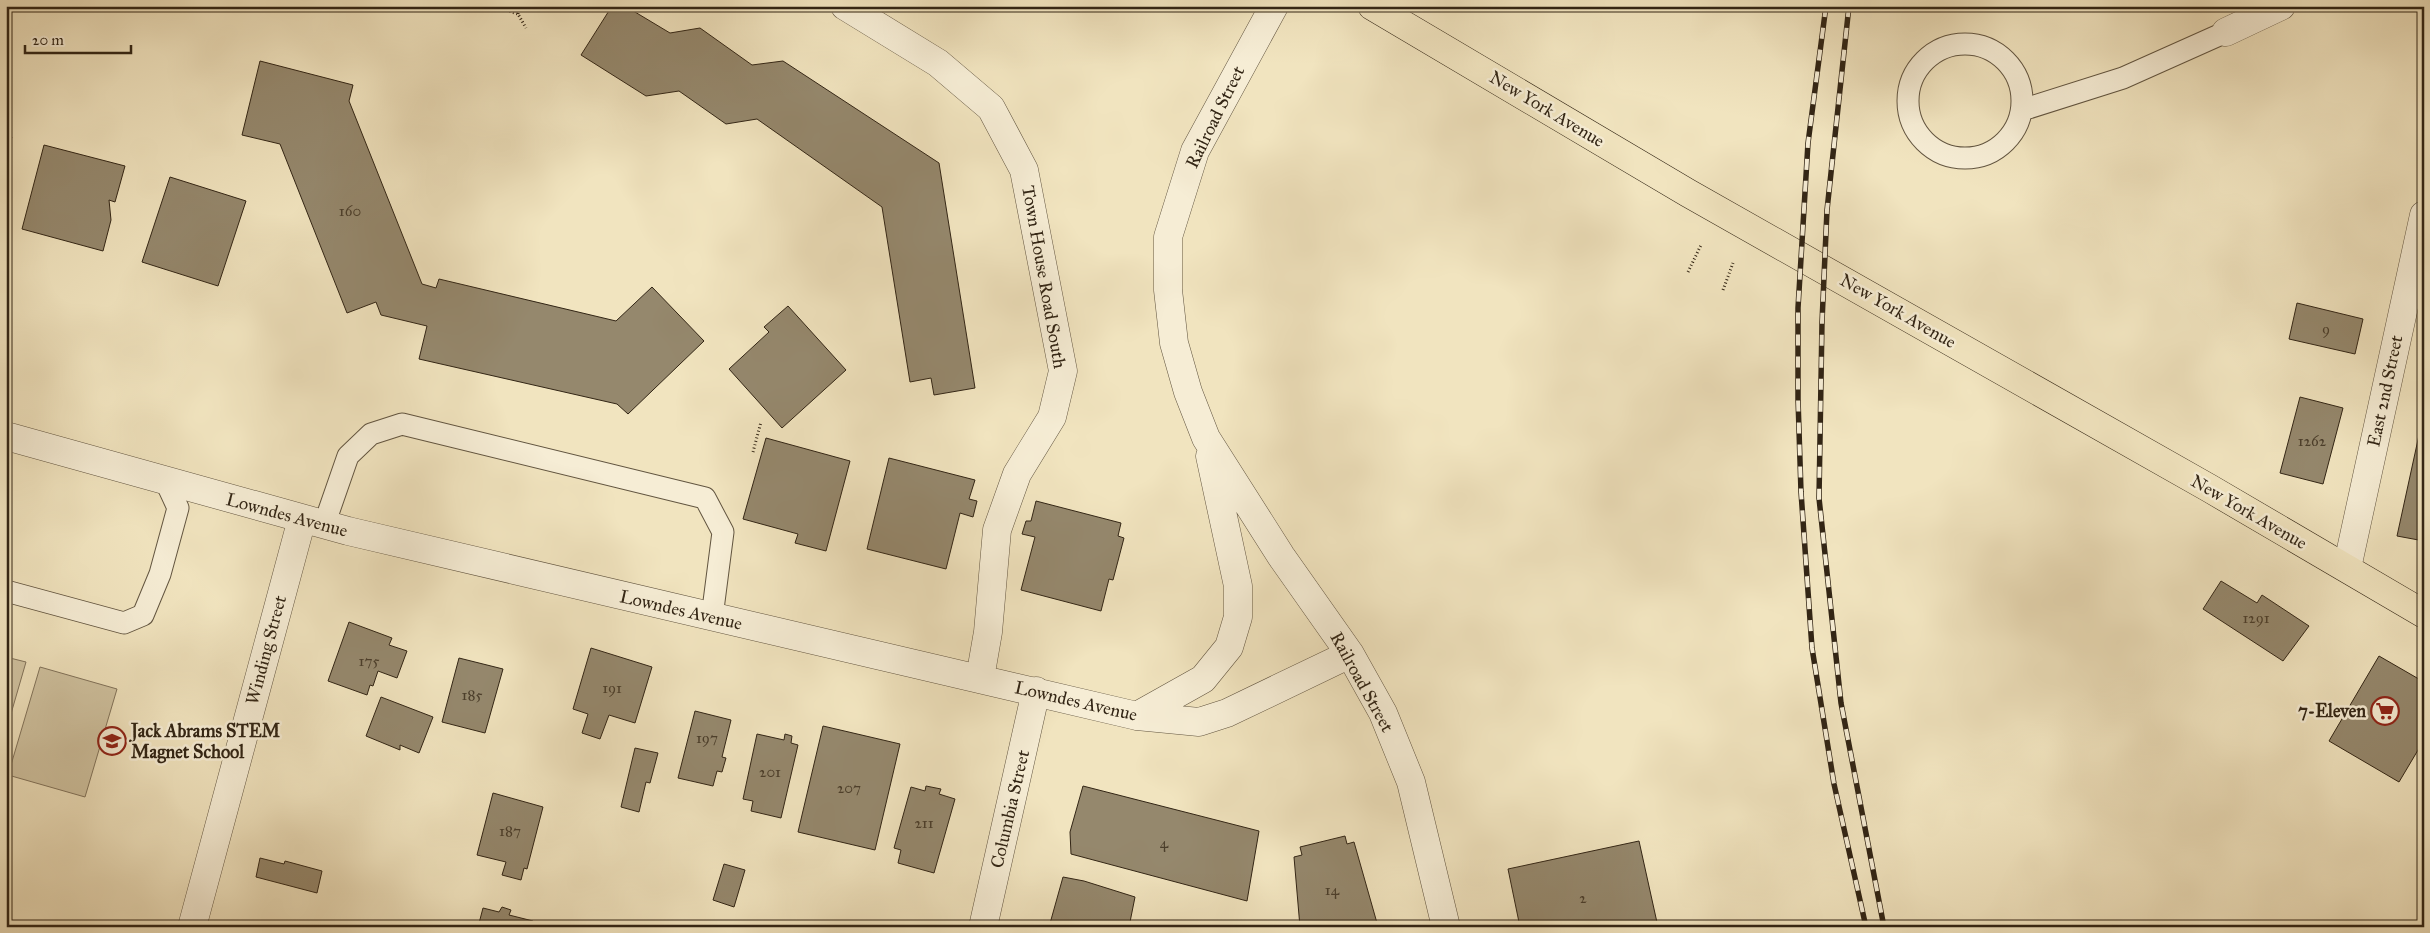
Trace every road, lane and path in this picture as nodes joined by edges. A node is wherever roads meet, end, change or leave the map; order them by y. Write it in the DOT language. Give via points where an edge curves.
graph roads {
  1 [pos="493,6"];
  2 [pos="519,6"];
  3 [pos="845,6"];
  4 [pos="1274,6"];
  5 [pos="1372,6"];
  6 [pos="2280,6"];
  7 [pos="518,14"];
  8 [pos="526,28"];
  9 [pos="2226,32"];
  10 [pos="2022,110"];
  11 [pos="2424,215"];
  12 [pos="1701,244"];
  13 [pos="1733,263"];
  14 [pos="1688,272"];
  15 [pos="1723,290"];
  16 [pos="761,422"];
  17 [pos="6,436"];
  18 [pos="1206,438"];
  19 [pos="753,452"];
  20 [pos="166,482"];
  21 [pos="313,522"];
  22 [pos="2347,568"];
  23 [pos="6,590"];
  24 [pos="2424,614"];
  25 [pos="712,617"];
  26 [pos="1350,654"];
  27 [pos="980,678"];
  28 [pos="1036,691"];
  29 [pos="1137,716"];
  30 [pos="192,927"];
  31 [pos="983,927"];
  32 [pos="1446,927"];
  1 -- 7 [label="path"];
  2 -- 7 [label="path"];
  3 -- 27 [label="street, Town House Road South" via="938,63 991,108 1024,170 1064,371 1052,417 1017,474 997,530 988,632"];
  4 -- 18 [label="street, Railroad Street" via="1195,151 1168,237 1168,290 1174,343"];
  5 -- 22 [label="main road, New York Avenue" via="1688,194"];
  6 -- 9 [label="street"];
  7 -- 8 [label="path"];
  9 -- 10 [label="lane" via="2123,78"];
  10 -- 10 [label="lane" via="2022,91 2016,73 2004,58 1988,47 1975,44 1949,45 1931,54 1918,68 1910,85 1908,104 1911,122 1921,138 1935,150 1953,157 1971,158 1989,153 2005,143 2016,128"];
  11 -- 22 [label="street, East 2nd Street"];
  12 -- 14 [label="path"];
  13 -- 15 [label="path"];
  16 -- 19 [label="path"];
  17 -- 20 [label="street, Lowndes Avenue"];
  18 -- 26 [label="street, Railroad Street" via="1281,556"];
  18 -- 29 [label="street, Railroad Street" via="1238,586 1238,617 1229,647 1203,679"];
  20 -- 21 [label="street, Lowndes Avenue"];
  20 -- 23 [label="lane" via="178,508 160,574 143,615 124,623"];
  21 -- 25 [label="street, Lowndes Avenue"];
  21 -- 25 [label="lane" via="348,456 371,434 402,424 706,498 722,532"];
  21 -- 30 [label="street, Winding Street"];
  22 -- 24 [label="main road, New York Avenue"];
  25 -- 27 [label="street, Lowndes Avenue"];
  26 -- 29 [label="street, Lowndes Avenue" via="1227,713 1199,722"];
  26 -- 32 [label="street, Railroad Street" via="1383,713 1411,782"];
  27 -- 28 [label="street, Lowndes Avenue"];
  28 -- 29 [label="street, Lowndes Avenue"];
  28 -- 31 [label="street, Columbia Street"];
}
